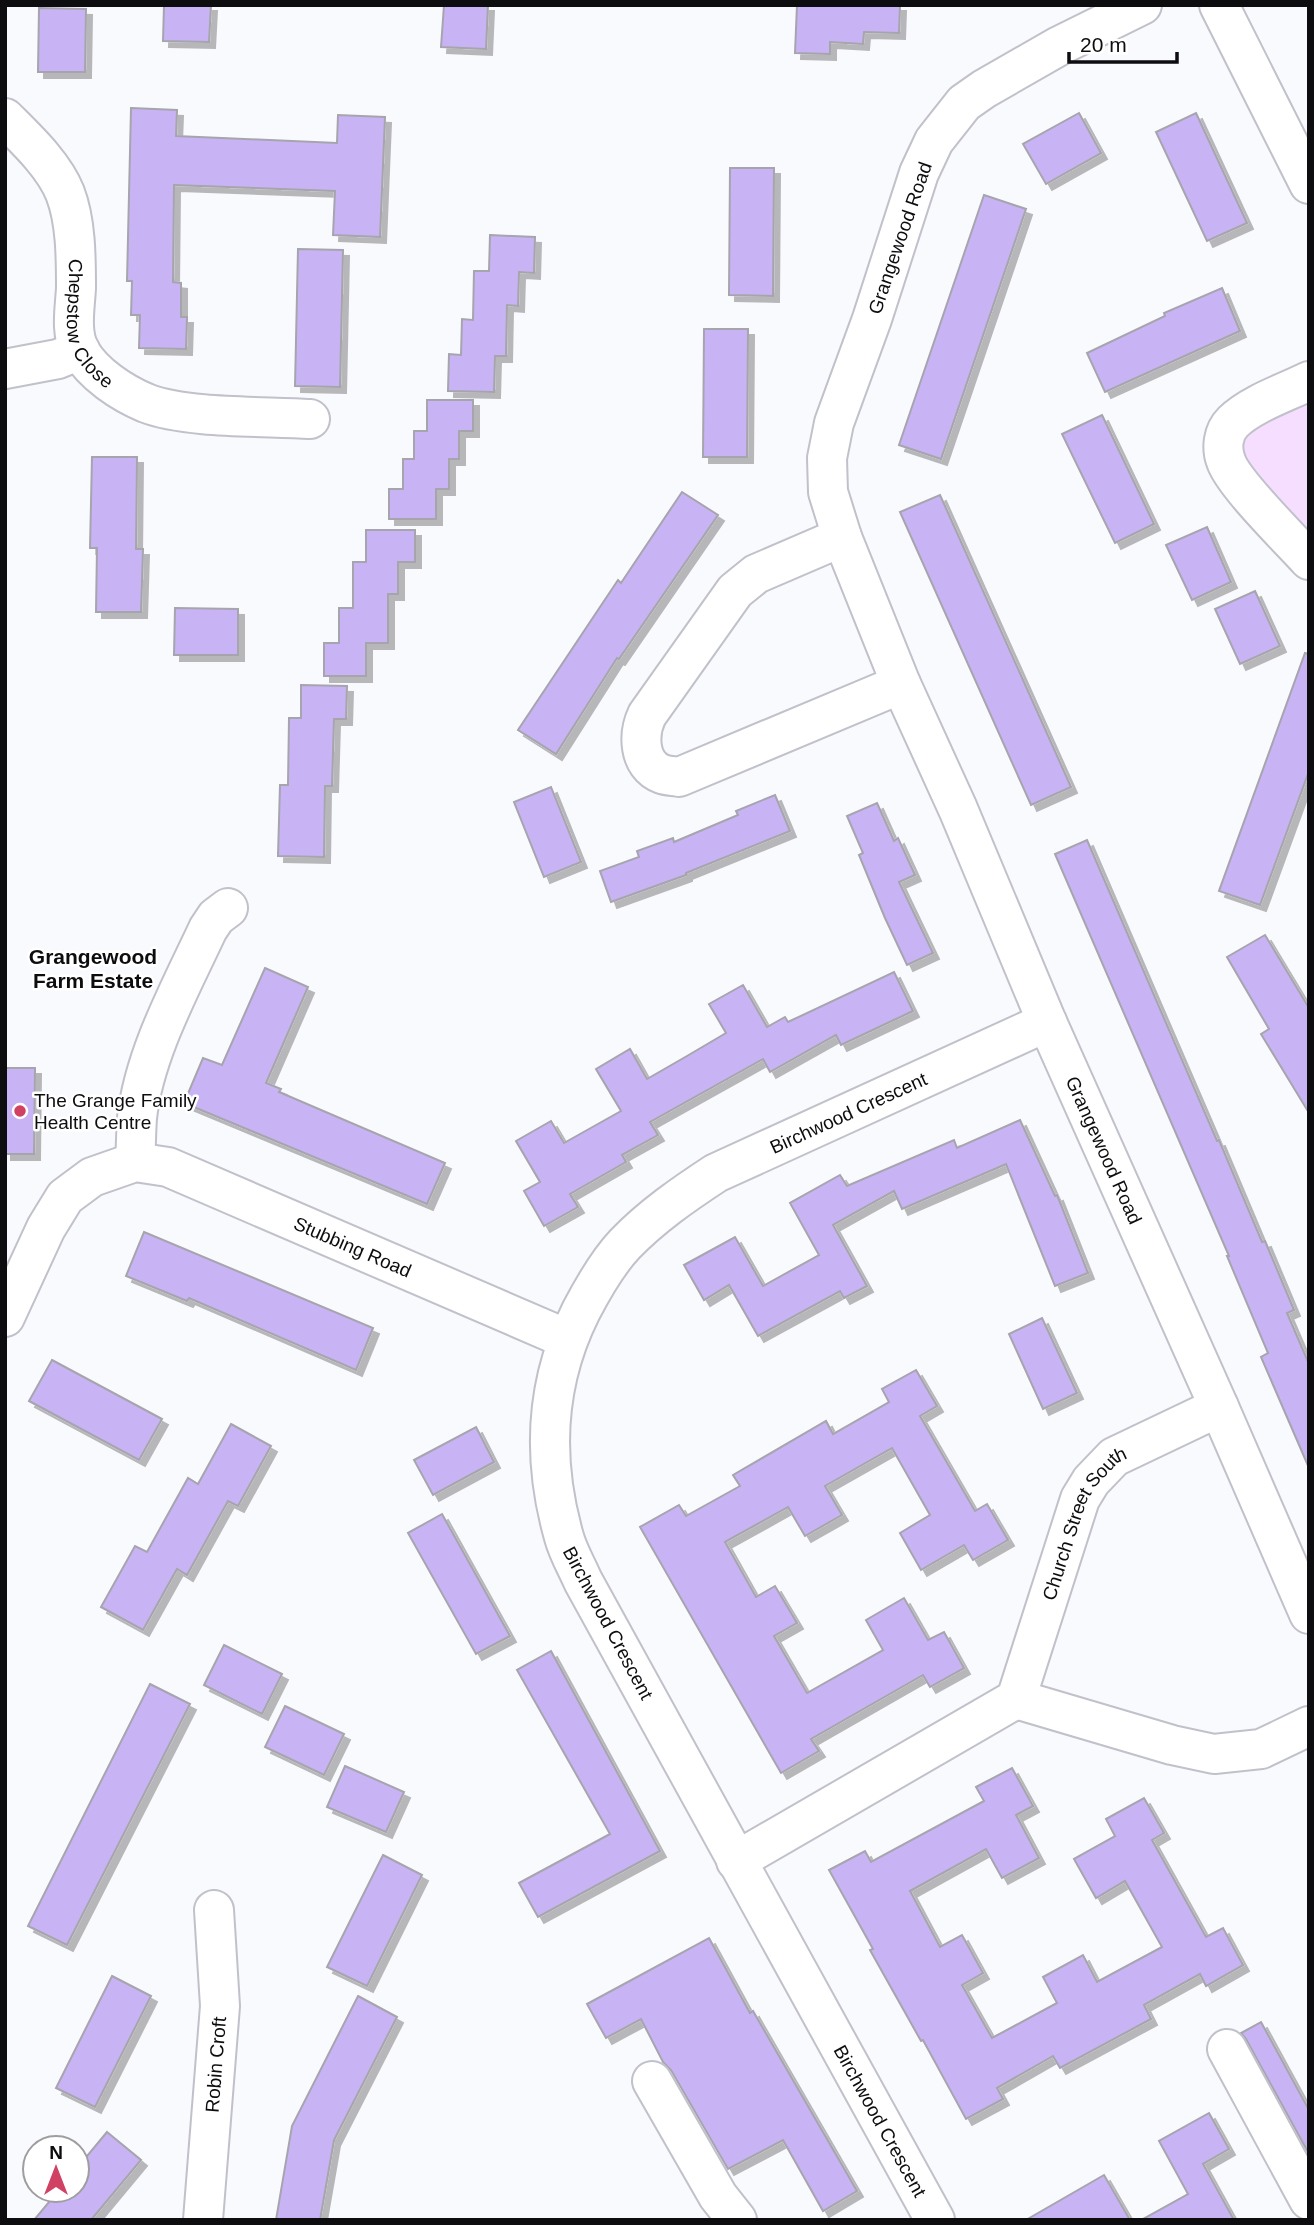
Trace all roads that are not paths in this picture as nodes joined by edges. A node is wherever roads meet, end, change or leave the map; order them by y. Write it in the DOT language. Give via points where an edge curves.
graph roads {
  1 [pos="1142,5"];
  2 [pos="1219,5"];
  3 [pos="5,118"];
  4 [pos="1298,132"];
  5 [pos="1309,184"];
  6 [pos="80,351"];
  7 [pos="5,369"];
  8 [pos="1309,381"];
  9 [pos="310,419"];
  10 [pos="842,537"];
  11 [pos="1309,560"];
  12 [pos="901,684"];
  13 [pos="228,908"];
  14 [pos="1047,1022"];
  15 [pos="135,1162"];
  16 [pos="9,1296"];
  17 [pos="567,1339"];
  18 [pos="1219,1408"];
  19 [pos="1296,1550"];
  20 [pos="1309,1614"];
  21 [pos="1016,1699"];
  22 [pos="1309,1726"];
  23 [pos="736,1861"];
  24 [pos="214,1910"];
  25 [pos="1227,2049"];
  26 [pos="652,2081"];
  27 [pos="1309,2200"];
  28 [pos="931,2218"];
  29 [pos="202,2220"];
  30 [pos="737,2220"];
  1 -- 10 [label="street, Grangewood Road" via="984,89 964,103 934,141 834,423 827,458 828,492"];
  2 -- 4 [label="street"];
  3 -- 6 [label="street, Chepstow Close" via="64,191 72,216 74,324"];
  4 -- 5 [label="street"];
  6 -- 7 [label="street"];
  6 -- 9 [label="street, Chepstow Close" via="104,379 147,403 188,412"];
  8 -- 11 [label="street" via="1232,422 1223,441 1226,463 1239,482"];
  10 -- 12 [label="street, Grangewood Road"];
  10 -- 12 [label="street" via="756,574 735,591 648,715 641,735 645,758 662,774 679,777"];
  12 -- 14 [label="street, Grangewood Road"];
  13 -- 15 [label="street" via="208,929 148,1069"];
  14 -- 17 [label="street, Birchwood Crescent" via="716,1172 673,1201 624,1245 593,1288"];
  14 -- 18 [label="street, Grangewood Road"];
  15 -- 16 [label="street, Stubbing Road" via="92,1177 65,1197"];
  15 -- 17 [label="street, Stubbing Road" via="168,1167"];
  17 -- 23 [label="street, Birchwood Crescent" via="555,1379 549,1431 550,1473 565,1540"];
  18 -- 19 [label="street, Grangewood Road"];
  18 -- 21 [label="street, Church Street South" via="1114,1457 1091,1480 1080,1499"];
  19 -- 20 [label="street, Grangewood Road"];
  21 -- 22 [label="street" via="1213,1754 1261,1749"];
  21 -- 23 [label="street"];
  23 -- 28 [label="street, Birchwood Crescent"];
  24 -- 29 [label="street, Robin Croft" via="220,2006"];
  25 -- 27 [label="street"];
  26 -- 30 [label="street" via="718,2196"];
}
